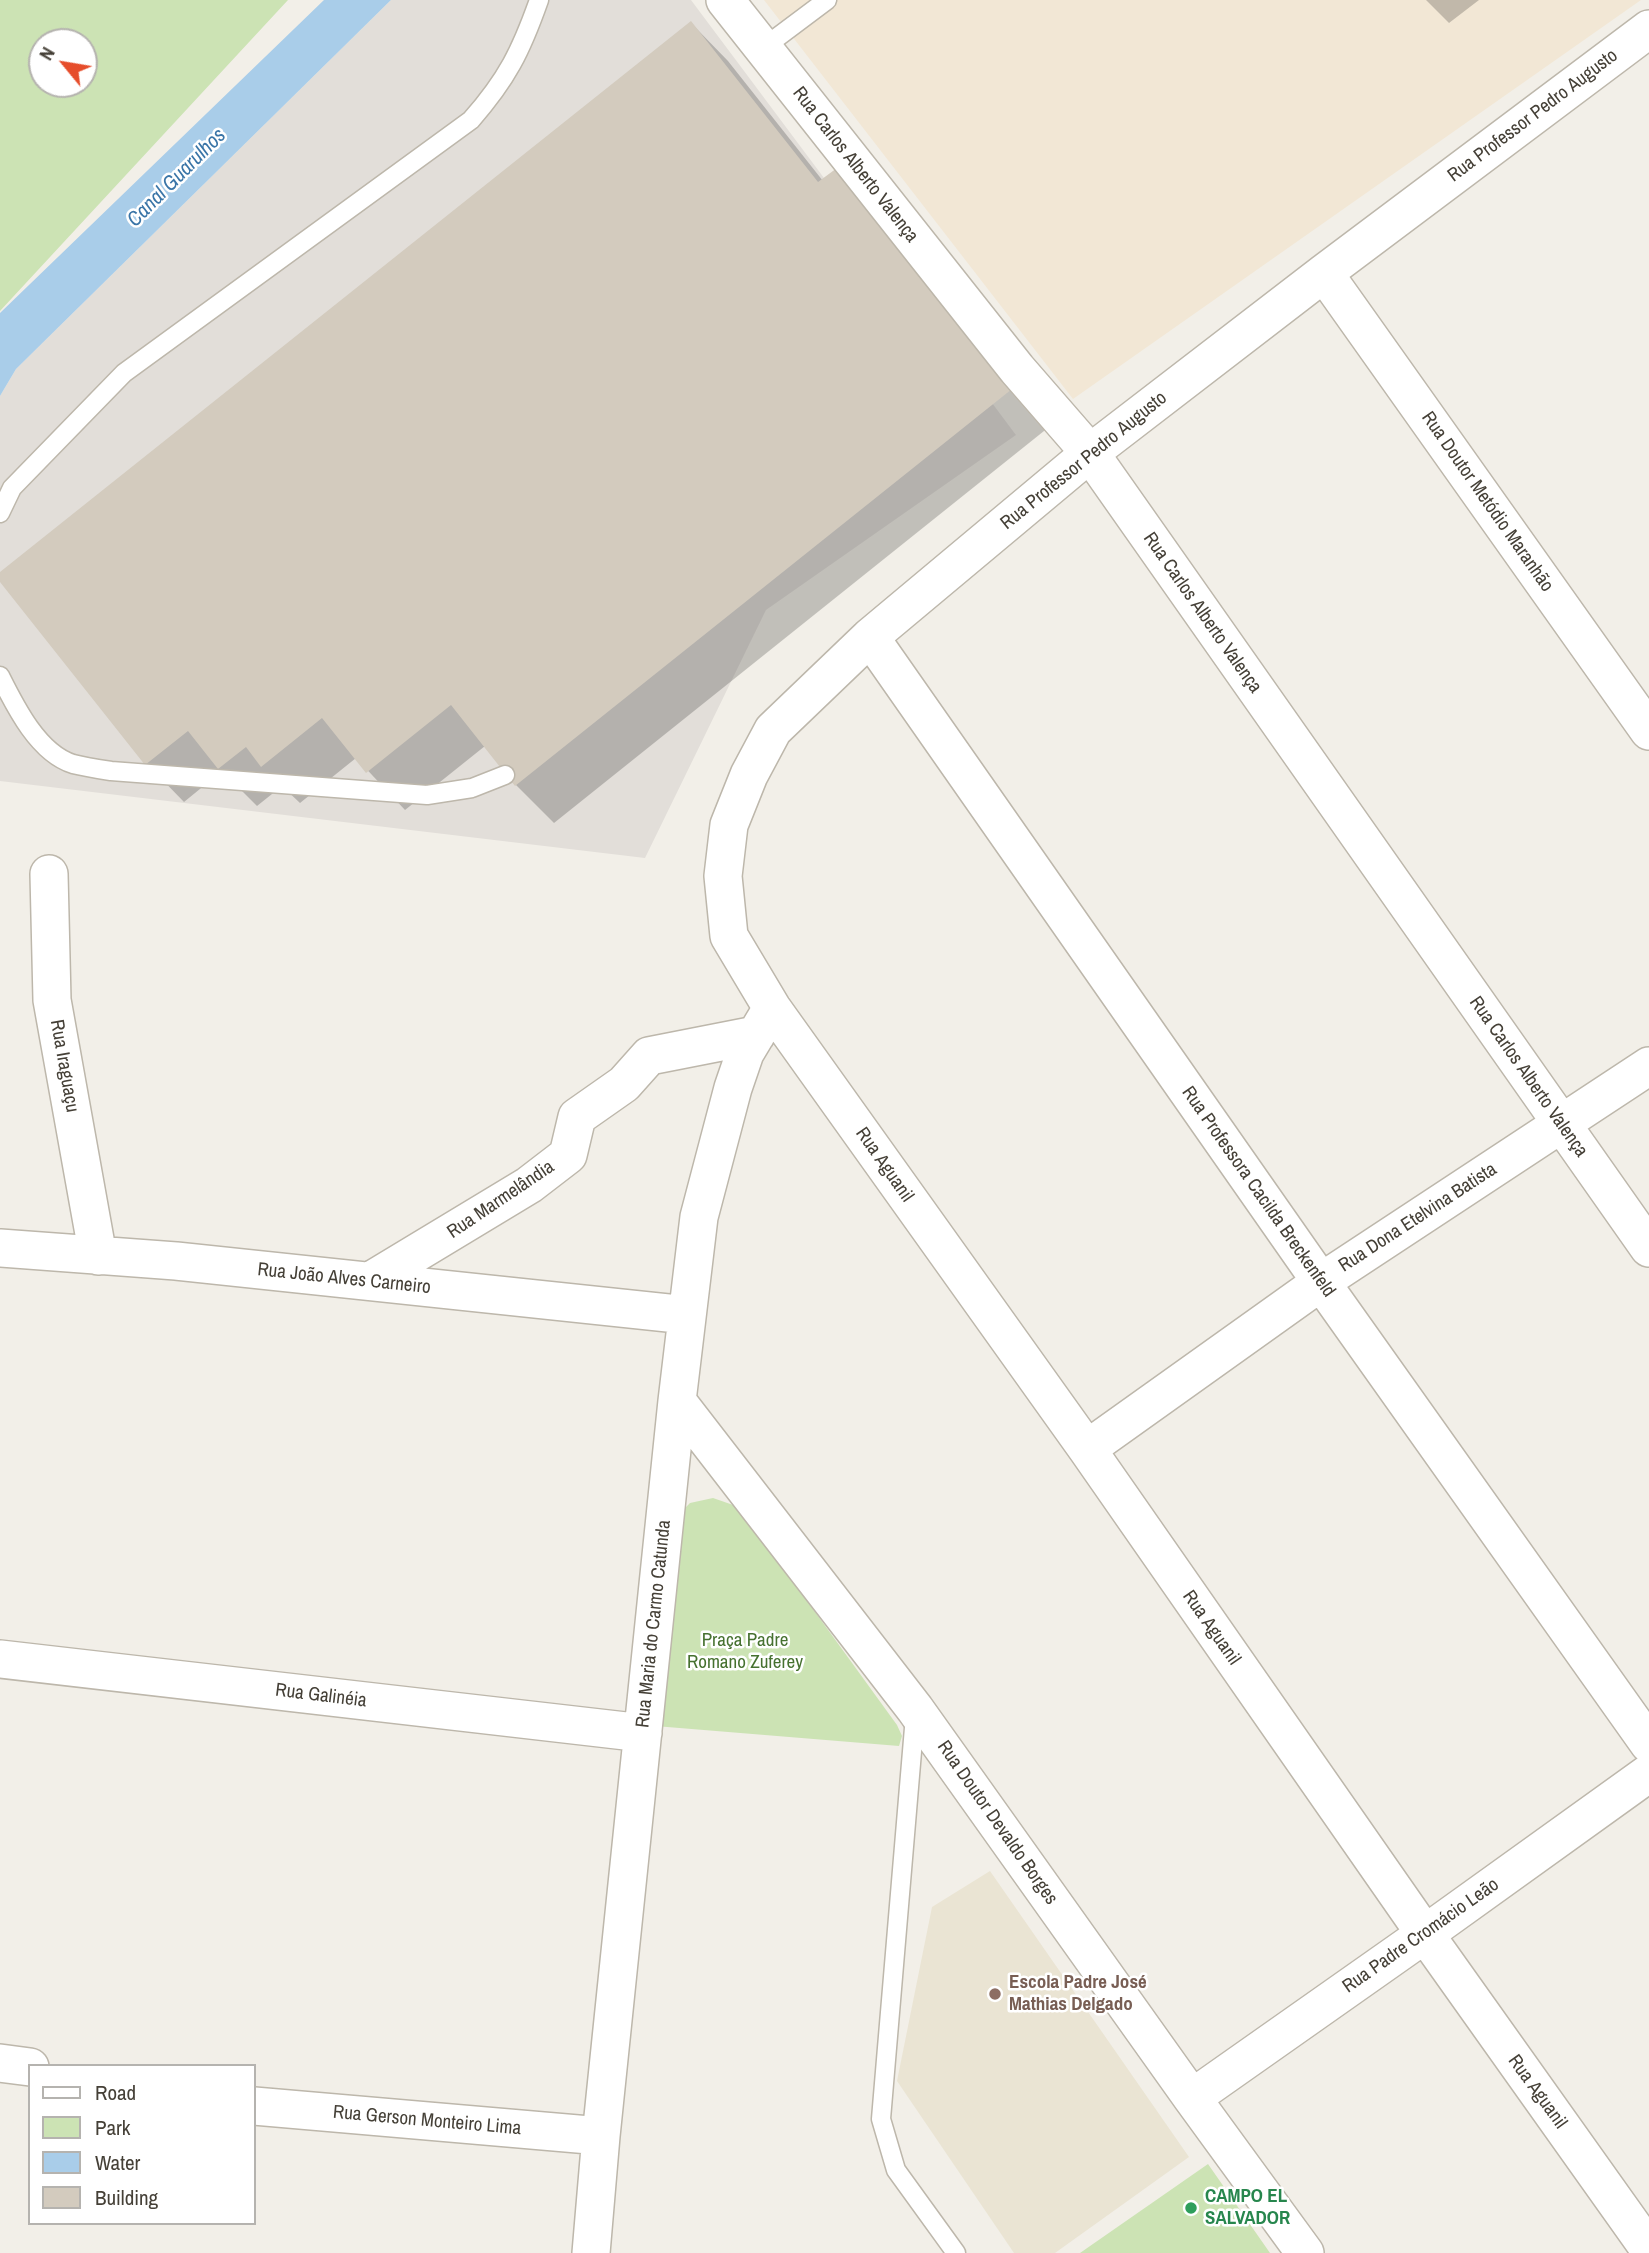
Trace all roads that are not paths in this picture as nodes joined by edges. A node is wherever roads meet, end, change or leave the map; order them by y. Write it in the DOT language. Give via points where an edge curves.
graph roads {
  1 [pos="539,0"];
  2 [pos="725,0"];
  3 [pos="827,0"];
  4 [pos="1649,29"];
  5 [pos="763,48"];
  6 [pos="1324,273"];
  7 [pos="1090,453"];
  8 [pos="0,513"];
  9 [pos="870,638"];
  10 [pos="0,676"];
  11 [pos="1649,731"];
  12 [pos="505,775"];
  13 [pos="49,874"];
  14 [pos="764,1021"];
  15 [pos="1649,1066"];
  16 [pos="1562,1124"];
  17 [pos="0,1248"];
  18 [pos="1649,1248"];
  19 [pos="98,1256"];
  20 [pos="370,1281"];
  21 [pos="1321,1282"];
  22 [pos="687,1315"];
  23 [pos="677,1401"];
  24 [pos="1087,1449"];
  25 [pos="0,1659"];
  26 [pos="915,1709"];
  27 [pos="643,1733"];
  28 [pos="1649,1744"];
  29 [pos="1649,1773"];
  30 [pos="1425,1934"];
  31 [pos="0,2063"];
  32 [pos="28,2067"];
  33 [pos="1192,2098"];
  34 [pos="256,2106"];
  35 [pos="601,2136"];
  36 [pos="1649,2249"];
  37 [pos="591,2253"];
  38 [pos="956,2253"];
  39 [pos="1305,2253"];
  1 -- 8 [label="lane" via="517,58 471,120 124,373 12,488"];
  2 -- 5 [label="street, Rua Carlos Alberto Valença"];
  3 -- 5 [label="lane"];
  4 -- 6 [label="street, Rua Professor Pedro Augusto"];
  5 -- 7 [label="street, Rua Carlos Alberto Valença" via="1017,369"];
  6 -- 7 [label="street, Rua Professor Pedro Augusto"];
  6 -- 11 [label="street, Rua Doutor Metódio Maranhão"];
  7 -- 9 [label="street, Rua Professor Pedro Augusto"];
  7 -- 16 [label="street, Rua Carlos Alberto Valença"];
  9 -- 14 [label="street, Rua Professor Pedro Augusto" via="773,730 729,825 723,876 730,936"];
  9 -- 21 [label="street, Rua Professora Cacilda Breckenfeld"];
  10 -- 12 [label="lane" via="18,713 47,748 70,763 111,771 427,795 472,789"];
  13 -- 19 [label="street, Rua Iraguaçu" via="52,1000"];
  14 -- 20 [label="street, Rua Marmelândia" via="649,1056 624,1084 577,1118 568,1155 528,1185"];
  14 -- 22 [label="street, Rua Maria do Carmo Catunda" via="745,1053 733,1088 699,1217"];
  14 -- 24 [label="street, Rua Aguanil"];
  15 -- 16 [label="street, Rua Dona Etelvina Batista"];
  16 -- 18 [label="street, Rua Carlos Alberto Valença"];
  16 -- 21 [label="street, Rua Dona Etelvina Batista"];
  17 -- 19 [label="street, Rua João Alves Carneiro"];
  19 -- 20 [label="street, Rua João Alves Carneiro"];
  20 -- 22 [label="street, Rua João Alves Carneiro"];
  21 -- 24 [label="street, Rua Dona Etelvina Batista"];
  21 -- 28 [label="street, Rua Professora Cacilda Breckenfeld"];
  22 -- 23 [label="street, Rua Maria do Carmo Catunda"];
  23 -- 26 [label="street, Rua Doutor Devaldo Borges"];
  23 -- 27 [label="street, Rua Maria do Carmo Catunda"];
  24 -- 30 [label="street, Rua Aguanil"];
  25 -- 27 [label="street, Rua Galinéia"];
  26 -- 33 [label="street, Rua Doutor Devaldo Borges"];
  26 -- 38 [label="lane" via="881,2119 895,2170"];
  27 -- 35 [label="street, Rua Maria do Carmo Catunda"];
  29 -- 30 [label="street, Rua Padre Cromácio Leão"];
  30 -- 33 [label="street, Rua Padre Cromácio Leão"];
  30 -- 36 [label="street, Rua Aguanil"];
  31 -- 32 [label="street"];
  33 -- 39 [label="street, Rua Doutor Devaldo Borges"];
  34 -- 35 [label="street, Rua Gerson Monteiro Lima"];
  35 -- 37 [label="street, Rua Maria do Carmo Catunda"];
}
